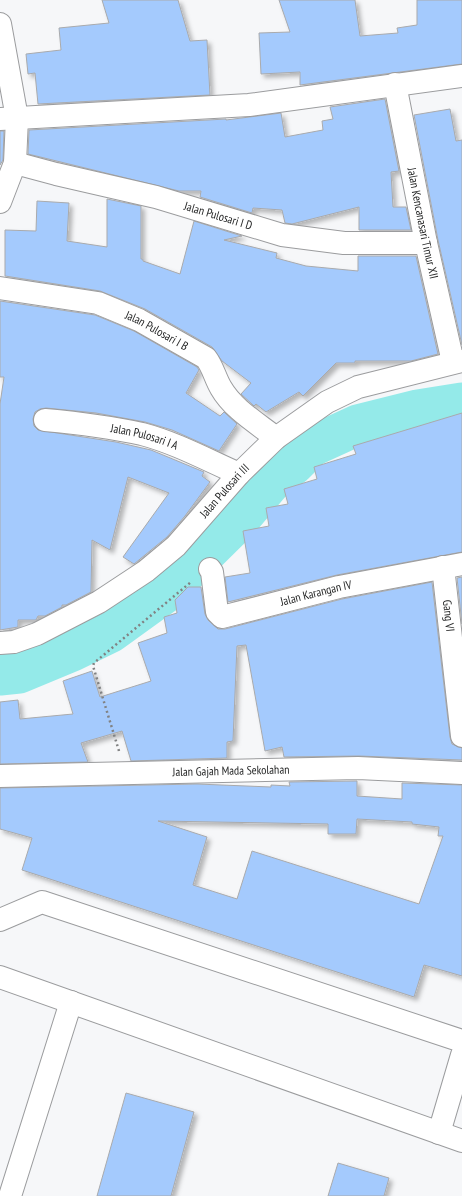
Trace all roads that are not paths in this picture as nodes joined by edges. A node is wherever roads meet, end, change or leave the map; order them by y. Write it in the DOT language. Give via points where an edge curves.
graph roads {
  1 [pos="0,24"];
  2 [pos="462,76"];
  3 [pos="395,84"];
  4 [pos="8,119"];
  5 [pos="14,163"];
  6 [pos="0,202"];
  7 [pos="426,243"];
  8 [pos="0,288"];
  9 [pos="458,362"];
  10 [pos="45,420"];
  11 [pos="276,438"];
  12 [pos="238,474"];
  13 [pos="453,566"];
  14 [pos="210,569"];
  15 [pos="0,643"];
  16 [pos="462,736"];
  17 [pos="462,773"];
  18 [pos="0,776"];
  19 [pos="0,920"];
  20 [pos="0,977"];
  21 [pos="71,1002"];
  22 [pos="462,1041"];
  23 [pos="462,1055"];
  24 [pos="439,1133"];
  25 [pos="462,1141"];
  26 [pos="10,1196"];
  1 -- 4 [label="street"];
  2 -- 3 [label="street"];
  3 -- 4 [label="street" via="249,105"];
  3 -- 7 [label="street, Jalan Kencanasari Timur XII"];
  4 -- 5 [label="street"];
  5 -- 6 [label="street"];
  5 -- 7 [label="street, Jalan Pulosari I D" via="156,197 282,235 344,243"];
  7 -- 9 [label="street, Jalan Kencanasari Timur XII"];
  8 -- 11 [label="street, Jalan Pulosari I B" via="98,304 139,320 206,358 221,388 231,401"];
  9 -- 11 [label="street, Jalan Pulosari III" via="343,393"];
  10 -- 12 [label="street, Jalan Pulosari I A" via="143,434 174,444"];
  11 -- 12 [label="street, Jalan Pulosari III"];
  12 -- 15 [label="street, Jalan Pulosari III" via="176,546 146,572 99,602 37,634 14,642"];
  13 -- 14 [label="street, Jalan Karangan IV" via="339,588 222,617 217,612"];
  13 -- 16 [label="street, Gang VI"];
  17 -- 18 [label="street, Jalan Gajah Mada Sekolahan" via="358,768"];
  19 -- 22 [label="street" via="42,902"];
  20 -- 21 [label="street"];
  21 -- 24 [label="street"];
  21 -- 26 [label="street"];
  23 -- 24 [label="street"];
  24 -- 25 [label="street"];
}
